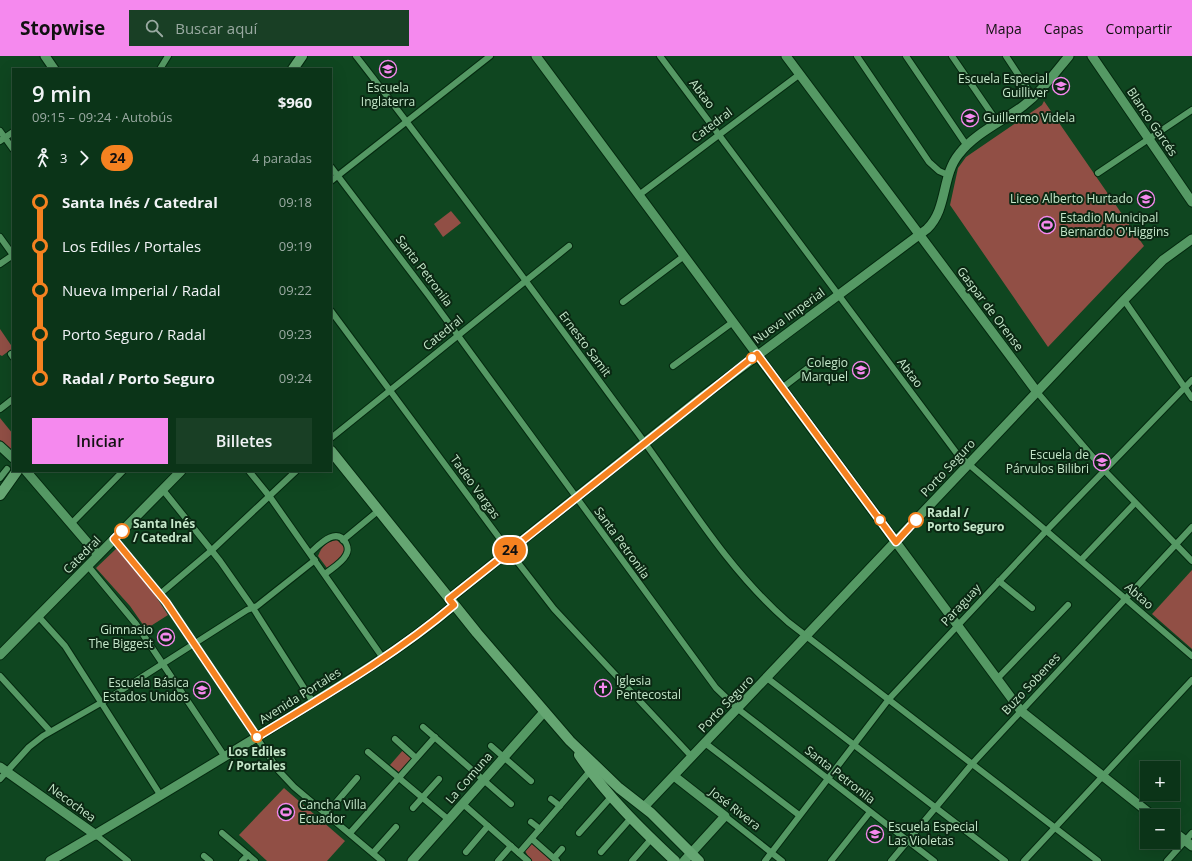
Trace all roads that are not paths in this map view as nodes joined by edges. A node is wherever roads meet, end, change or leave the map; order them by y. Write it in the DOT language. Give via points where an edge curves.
graph roads {
  1 [pos="45,56"];
  2 [pos="168,56"];
  3 [pos="302,56"];
  4 [pos="356,56"];
  5 [pos="490,56"];
  6 [pos="536,56"];
  7 [pos="660,56"];
  8 [pos="786,56"];
  9 [pos="857,56"];
  10 [pos="906,56"];
  11 [pos="952,56"];
  12 [pos="1006,56"];
  13 [pos="1068,56"];
  14 [pos="1092,56"];
  15 [pos="53,68"];
  16 [pos="161,68"];
  17 [pos="294,68"];
  18 [pos="800,74"];
  19 [pos="1033,97"];
  20 [pos="1192,110"];
  21 [pos="406,121"];
  22 [pos="998,123"];
  23 [pos="0,131"];
  24 [pos="12,133"];
  25 [pos="719,135"];
  26 [pos="1149,139"];
  27 [pos="2,140"];
  28 [pos="967,146"];
  29 [pos="12,148"];
  30 [pos="332,168"];
  31 [pos="1098,173"];
  32 [pos="948,175"];
  33 [pos="338,176"];
  34 [pos="332,180"];
  35 [pos="639,195"];
  36 [pos="1192,202"];
  37 [pos="920,235"];
  38 [pos="0,237"];
  39 [pos="1192,239"];
  40 [pos="569,246"];
  41 [pos="12,254"];
  42 [pos="12,256"];
  43 [pos="684,256"];
  44 [pos="0,264"];
  45 [pos="525,282"];
  46 [pos="838,295"];
  47 [pos="1124,300"];
  48 [pos="623,302"];
  49 [pos="332,313"];
  50 [pos="733,322"];
  51 [pos="458,336"];
  52 [pos="757,354"];
  53 [pos="812,365"];
  54 [pos="673,366"];
  55 [pos="1192,380"];
  56 [pos="782,388"];
  57 [pos="1184,388"];
  58 [pos="390,390"];
  59 [pos="1037,392"];
  60 [pos="1192,398"];
  61 [pos="12,400"];
  62 [pos="1,405"];
  63 [pos="332,437"];
  64 [pos="645,442"];
  65 [pos="0,446"];
  66 [pos="332,452"];
  67 [pos="12,457"];
  68 [pos="968,464"];
  69 [pos="7,469"];
  70 [pos="1104,470"];
  71 [pos="16,472"];
  72 [pos="27,472"];
  73 [pos="122,472"];
  74 [pos="180,472"];
  75 [pos="250,472"];
  76 [pos="295,472"];
  77 [pos="3,482"];
  78 [pos="162,490"];
  79 [pos="0,495"];
  80 [pos="270,497"];
  81 [pos="575,497"];
  82 [pos="1135,503"];
  83 [pos="378,511"];
  84 [pos="71,524"];
  85 [pos="1192,527"];
  86 [pos="1046,530"];
  87 [pos="114,539"];
  88 [pos="343,540"];
  89 [pos="896,542"];
  90 [pos="1175,544"];
  91 [pos="212,550"];
  92 [pos="508,551"];
  93 [pos="310,553"];
  94 [pos="98,555"];
  95 [pos="315,560"];
  96 [pos="1081,560"];
  97 [pos="1192,561"];
  98 [pos="88,566"];
  99 [pos="325,574"];
  100 [pos="999,581"];
  101 [pos="160,594"];
  102 [pos="1125,598"];
  103 [pos="451,602"];
  104 [pos="1068,605"];
  105 [pos="253,608"];
  106 [pos="1032,608"];
  107 [pos="38,616"];
  108 [pos="957,626"];
  109 [pos="807,636"];
  110 [pos="195,644"];
  111 [pos="0,655"];
  112 [pos="1192,656"];
  113 [pos="383,658"];
  114 [pos="163,665"];
  115 [pos="0,676"];
  116 [pos="767,678"];
  117 [pos="997,679"];
  118 [pos="1192,680"];
  119 [pos="889,699"];
  120 [pos="313,702"];
  121 [pos="102,703"];
  122 [pos="738,709"];
  123 [pos="1021,711"];
  124 [pos="544,712"];
  125 [pos="423,727"];
  126 [pos="50,731"];
  127 [pos="257,737"];
  128 [pos="435,737"];
  129 [pos="395,739"];
  130 [pos="570,741"];
  131 [pos="705,743"];
  132 [pos="854,744"];
  133 [pos="491,746"];
  134 [pos="368,752"];
  135 [pos="225,757"];
  136 [pos="504,757"];
  137 [pos="692,757"];
  138 [pos="416,758"];
  139 [pos="972,764"];
  140 [pos="3,769"];
  141 [pos="590,771"];
  142 [pos="674,776"];
  143 [pos="1102,776"];
  144 [pos="399,777"];
  145 [pos="357,778"];
  146 [pos="0,779"];
  147 [pos="439,779"];
  148 [pos="827,779"];
  149 [pos="484,780"];
  150 [pos="532,781"];
  151 [pos="161,796"];
  152 [pos="612,796"];
  153 [pos="423,797"];
  154 [pos="551,799"];
  155 [pos="463,804"];
  156 [pos="511,804"];
  157 [pos="560,806"];
  158 [pos="644,807"];
  159 [pos="936,807"];
  160 [pos="413,808"];
  161 [pos="1145,809"];
  162 [pos="870,812"];
  163 [pos="327,813"];
  164 [pos="800,815"];
  165 [pos="725,816"];
  166 [pos="631,818"];
  167 [pos="449,820"];
  168 [pos="531,822"];
  169 [pos="488,826"];
  170 [pos="396,827"];
  171 [pos="1056,828"];
  172 [pos="540,829"];
  173 [pos="222,833"];
  174 [pos="350,833"];
  175 [pos="579,833"];
  176 [pos="1192,833"];
  177 [pos="96,835"];
  178 [pos="1180,837"];
  179 [pos="652,838"];
  180 [pos="532,839"];
  181 [pos="908,841"];
  182 [pos="1188,843"];
  183 [pos="511,846"];
  184 [pos="562,849"];
  185 [pos="466,852"];
  186 [pos="600,852"];
  187 [pos="771,852"];
  188 [pos="373,853"];
  189 [pos="519,853"];
  190 [pos="248,855"];
  191 [pos="204,856"];
  192 [pos="688,857"];
  193 [pos="415,860"];
  194 [pos="556,860"];
  195 [pos="50,861"];
  196 [pos="128,861"];
  197 [pos="210,861"];
  198 [pos="242,861"];
  199 [pos="255,861"];
  200 [pos="382,861"];
  201 [pos="498,861"];
  202 [pos="528,861"];
  203 [pos="632,861"];
  204 [pos="675,861"];
  205 [pos="699,861"];
  206 [pos="765,861"];
  207 [pos="782,861"];
  208 [pos="831,861"];
  209 [pos="892,861"];
  210 [pos="934,861"];
  211 [pos="1005,861"];
  212 [pos="1024,861"];
  213 [pos="1098,861"];
  214 [pos="1167,861"];
  1 -- 15 [label="main road"];
  2 -- 16 [label="street"];
  3 -- 17 [label="main road"];
  4 -- 21 [label="street, Ernesto Samit"];
  5 -- 21 [label="street"];
  6 -- 35 [label="main road"];
  7 -- 25 [label="street, Abtao"];
  8 -- 18 [label="main road, Gaspar de Orense"];
  9 -- 32 [label="street" via="929,162"];
  10 -- 28 [label="street"];
  11 -- 22 [label="street"];
  12 -- 19 [label="street"];
  13 -- 19 [label="main road, Nueva Imperial"];
  14 -- 26 [label="main road, Blanco Garcés"];
  18 -- 25 [label="street, Catedral"];
  18 -- 37 [label="main road, Gaspar de Orense"];
  19 -- 22 [label="main road, Nueva Imperial"];
  20 -- 26 [label="street"];
  21 -- 33 [label="street"];
  21 -- 45 [label="street, Ernesto Samit"];
  22 -- 28 [label="main road, Nueva Imperial"];
  23 -- 27 [label="street"];
  24 -- 27 [label="street"];
  25 -- 35 [label="street, Catedral"];
  25 -- 46 [label="street, Abtao"];
  26 -- 31 [label="street"];
  26 -- 36 [label="main road, Blanco Garcés"];
  27 -- 29 [label="street"];
  28 -- 32 [label="main road, Nueva Imperial" via="956,158"];
  30 -- 33 [label="street, Santa Petronila"];
  32 -- 37 [label="main road, Nueva Imperial" via="937,216"];
  33 -- 34 [label="street"];
  33 -- 51 [label="street, Santa Petronila"];
  35 -- 43 [label="main road"];
  37 -- 46 [label="main road, Nueva Imperial"];
  37 -- 59 [label="main road, Gaspar de Orense"];
  38 -- 41 [label="street"];
  39 -- 47 [label="main road, Porto Seguro" via="1163,260"];
  40 -- 45 [label="street, Catedral"];
  42 -- 44 [label="street"];
  43 -- 48 [label="street"];
  43 -- 50 [label="main road"];
  45 -- 51 [label="street, Catedral"];
  45 -- 64 [label="street, Ernesto Samit"];
  46 -- 52 [label="main road, Nueva Imperial"];
  46 -- 68 [label="street, Abtao" via="953,449"];
  47 -- 57 [label="street"];
  47 -- 59 [label="main road, Porto Seguro"];
  49 -- 58 [label="street, Tadeo Vargas"];
  50 -- 52 [label="main road"];
  50 -- 54 [label="street"];
  51 -- 58 [label="street, Catedral"];
  51 -- 81 [label="street, Santa Petronila"];
  52 -- 56 [label="main road"];
  52 -- 64 [label="main road, Nueva Imperial"];
  53 -- 56 [label="street"];
  55 -- 57 [label="street, Paraguay"];
  56 -- 89 [label="main road"];
  57 -- 60 [label="street"];
  57 -- 70 [label="street, Paraguay"];
  58 -- 63 [label="street, Catedral"];
  58 -- 92 [label="street, Tadeo Vargas"];
  59 -- 68 [label="main road, Porto Seguro"];
  59 -- 70 [label="street, Gaspar de Orense"];
  61 -- 62 [label="street"];
  64 -- 81 [label="main road, Nueva Imperial"];
  64 -- 109 [label="street, Ernesto Samit" via="736,569 775,610"];
  65 -- 67 [label="main road"];
  66 -- 83 [label="main road"];
  68 -- 86 [label="street, Abtao"];
  68 -- 89 [label="main road, Porto Seguro"];
  69 -- 77 [label="street"];
  70 -- 82 [label="street, Gaspar de Orense"];
  70 -- 86 [label="street, Paraguay"];
  71 -- 77 [label="main road"];
  72 -- 84 [label="main road"];
  73 -- 84 [label="street"];
  74 -- 78 [label="main road, Catedral"];
  75 -- 80 [label="street"];
  76 -- 80 [label="street"];
  77 -- 79 [label="main road"];
  78 -- 87 [label="main road, Catedral"];
  78 -- 91 [label="street"];
  80 -- 91 [label="street"];
  80 -- 93 [label="street"];
  81 -- 92 [label="main road, Nueva Imperial"];
  81 -- 122 [label="street, Santa Petronila" via="712,682"];
  82 -- 90 [label="street, Gaspar de Orense"];
  82 -- 96 [label="street"];
  83 -- 88 [label="street"];
  83 -- 103 [label="main road"];
  84 -- 94 [label="main road"];
  85 -- 90 [label="street, Buzo Sobenes"];
  86 -- 96 [label="street, Abtao"];
  86 -- 100 [label="street, Paraguay"];
  87 -- 94 [label="main road, Catedral"];
  87 -- 101 [label="street"];
  88 -- 93 [label="street" via="337,536 330,537"];
  88 -- 99 [label="street" via="347,546 346,556"];
  89 -- 108 [label="main road"];
  89 -- 109 [label="main road, Porto Seguro"];
  90 -- 97 [label="street, Gaspar de Orense"];
  90 -- 102 [label="street, Buzo Sobenes"];
  91 -- 101 [label="street"];
  91 -- 105 [label="street"];
  92 -- 103 [label="main road, Nueva Imperial"];
  92 -- 137 [label="street, Tadeo Vargas" via="565,622"];
  93 -- 95 [label="street"];
  94 -- 98 [label="main road, Catedral"];
  95 -- 99 [label="street"];
  95 -- 105 [label="street"];
  96 -- 102 [label="street, Abtao"];
  98 -- 107 [label="main road, Catedral"];
  98 -- 114 [label="street" via="126,610"];
  99 -- 113 [label="street"];
  100 -- 106 [label="street"];
  100 -- 108 [label="street, Paraguay"];
  101 -- 110 [label="street"];
  102 -- 112 [label="street, Abtao"];
  102 -- 123 [label="street, Buzo Sobenes"];
  103 -- 113 [label="main road, Avenida Portales"];
  103 -- 124 [label="main road"];
  104 -- 117 [label="street"];
  105 -- 110 [label="street"];
  105 -- 120 [label="street"];
  107 -- 111 [label="main road, Catedral"];
  107 -- 121 [label="street" via="66,646"];
  108 -- 117 [label="main road"];
  108 -- 119 [label="street, Paraguay"];
  109 -- 116 [label="main road, Porto Seguro"];
  109 -- 119 [label="street, Ernesto Samit"];
  110 -- 114 [label="street"];
  110 -- 127 [label="street"];
  113 -- 120 [label="main road, Avenida Portales"];
  114 -- 121 [label="street"];
  114 -- 135 [label="street"];
  115 -- 126 [label="street"];
  116 -- 122 [label="main road, Porto Seguro"];
  116 -- 132 [label="street"];
  117 -- 123 [label="main road"];
  118 -- 143 [label="street"];
  119 -- 132 [label="street, Paraguay"];
  119 -- 139 [label="street, Ernesto Samit"];
  120 -- 127 [label="main road, Avenida Portales"];
  121 -- 126 [label="street"];
  121 -- 151 [label="street"];
  122 -- 131 [label="main road, Porto Seguro"];
  122 -- 148 [label="street, Santa Petronila"];
  123 -- 139 [label="street, Buzo Sobenes"];
  123 -- 143 [label="main road"];
  124 -- 130 [label="main road"];
  124 -- 136 [label="main road, La Comuna"];
  125 -- 128 [label="street"];
  126 -- 140 [label="street"];
  127 -- 135 [label="main road, Avenida Portales"];
  127 -- 163 [label="street" via="283,775"];
  128 -- 138 [label="street"];
  128 -- 149 [label="street"];
  129 -- 138 [label="street"];
  130 -- 141 [label="main road"];
  130 -- 158 [label="main road" via="619,788"];
  131 -- 137 [label="main road, Porto Seguro"];
  131 -- 164 [label="street"];
  132 -- 148 [label="street, Paraguay"];
  132 -- 159 [label="street"];
  133 -- 136 [label="street"];
  134 -- 144 [label="street"];
  135 -- 151 [label="main road, Avenida Portales"];
  136 -- 149 [label="main road, La Comuna"];
  136 -- 150 [label="street"];
  137 -- 142 [label="main road, Porto Seguro"];
  138 -- 144 [label="street"];
  139 -- 159 [label="street, Buzo Sobenes"];
  139 -- 171 [label="street, Ernesto Samit"];
  140 -- 146 [label="street"];
  140 -- 177 [label="main road, Necochea"];
  141 -- 152 [label="main road"];
  141 -- 157 [label="street"];
  142 -- 158 [label="main road, Porto Seguro"];
  142 -- 165 [label="main road, José Rivera"];
  143 -- 161 [label="main road"];
  143 -- 171 [label="street"];
  144 -- 153 [label="street"];
  144 -- 174 [label="street"];
  145 -- 163 [label="street"];
  147 -- 153 [label="street"];
  148 -- 162 [label="street, Santa Petronila"];
  148 -- 164 [label="street, Paraguay"];
  149 -- 155 [label="main road, La Comuna"];
  149 -- 156 [label="street"];
  151 -- 177 [label="main road, Avenida Portales"];
  152 -- 166 [label="main road"];
  152 -- 175 [label="street"];
  153 -- 160 [label="street"];
  153 -- 167 [label="street"];
  154 -- 157 [label="street"];
  155 -- 167 [label="main road, La Comuna"];
  155 -- 169 [label="street"];
  157 -- 172 [label="street"];
  158 -- 192 [label="main road"];
  159 -- 181 [label="street, Buzo Sobenes"];
  159 -- 211 [label="street"];
  162 -- 181 [label="street, Santa Petronila"];
  162 -- 208 [label="street"];
  163 -- 174 [label="street"];
  164 -- 187 [label="street, Paraguay"];
  165 -- 187 [label="street, José Rivera"];
  165 -- 192 [label="main road"];
  166 -- 179 [label="main road"];
  166 -- 186 [label="street"];
  167 -- 193 [label="main road, La Comuna"];
  168 -- 172 [label="street"];
  169 -- 183 [label="street"];
  169 -- 185 [label="street"];
  170 -- 188 [label="street"];
  171 -- 212 [label="street"];
  171 -- 213 [label="street, Ernesto Samit"];
  172 -- 180 [label="street"];
  173 -- 190 [label="street"];
  174 -- 188 [label="street"];
  176 -- 182 [label="street"];
  177 -- 195 [label="main road, Avenida Portales"];
  177 -- 196 [label="street, Necochea"];
  178 -- 182 [label="main road"];
  179 -- 203 [label="street"];
  179 -- 204 [label="main road"];
  180 -- 189 [label="street"];
  180 -- 194 [label="street"];
  181 -- 209 [label="street, Buzo Sobenes"];
  181 -- 210 [label="street, Santa Petronila"];
  182 -- 214 [label="street"];
  183 -- 189 [label="street"];
  183 -- 201 [label="street"];
  184 -- 194 [label="street"];
  187 -- 206 [label="street, Paraguay"];
  187 -- 207 [label="street, José Rivera"];
  188 -- 200 [label="street"];
  189 -- 202 [label="street"];
  190 -- 198 [label="street"];
  190 -- 199 [label="street"];
  191 -- 197 [label="street"];
  192 -- 205 [label="main road"];
}
